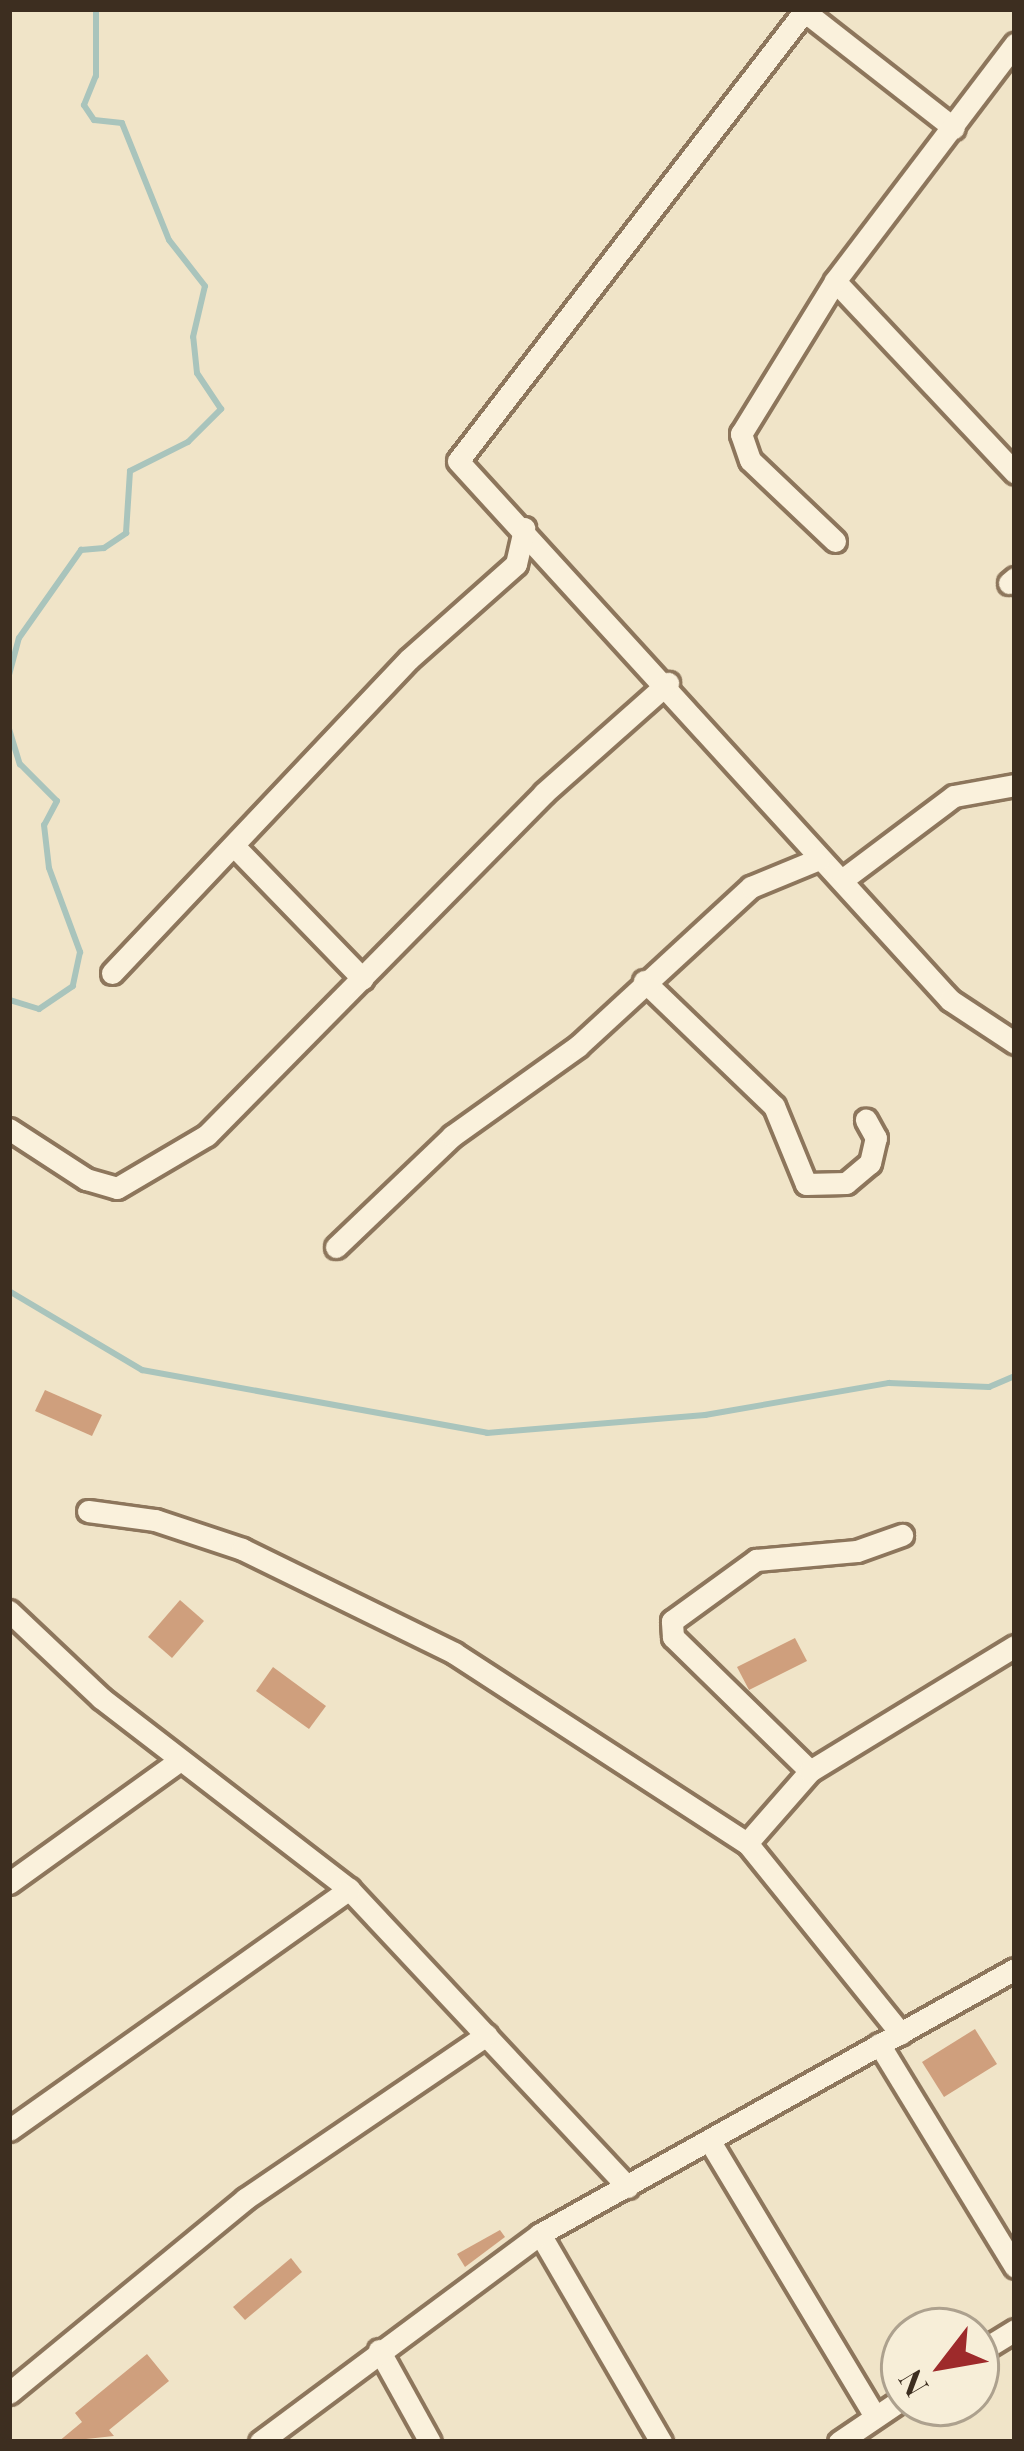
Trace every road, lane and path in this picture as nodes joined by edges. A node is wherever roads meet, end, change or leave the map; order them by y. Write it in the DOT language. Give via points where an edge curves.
graph roads {
  1 [pos="805,10"];
  2 [pos="1015,44"];
  3 [pos="954,128"];
  4 [pos="835,281"];
  5 [pos="1015,473"];
  6 [pos="524,528"];
  7 [pos="835,541"];
  8 [pos="552,559"];
  9 [pos="516,564"];
  10 [pos="668,683"];
  11 [pos="1015,785"];
  12 [pos="236,848"];
  13 [pos="819,859"];
  14 [pos="842,880"];
  15 [pos="112,973"];
  16 [pos="363,980"];
  17 [pos="644,981"];
  18 [pos="1015,1043"];
  19 [pos="866,1120"];
  20 [pos="9,1129"];
  21 [pos="335,1247"];
  22 [pos="88,1511"];
  23 [pos="902,1535"];
  24 [pos="9,1610"];
  25 [pos="1015,1646"];
  26 [pos="179,1761"];
  27 [pos="810,1771"];
  28 [pos="747,1843"];
  29 [pos="9,1883"];
  30 [pos="349,1889"];
  31 [pos="1015,1969"];
  32 [pos="901,2034"];
  33 [pos="486,2035"];
  34 [pos="879,2044"];
  35 [pos="9,2130"];
  36 [pos="709,2140"];
  37 [pos="628,2187"];
  38 [pos="540,2234"];
  39 [pos="1015,2266"];
  40 [pos="379,2350"];
  41 [pos="9,2393"];
  42 [pos="880,2413"];
  43 [pos="875,2416"];
  44 [pos="260,2442"];
  45 [pos="430,2442"];
  46 [pos="661,2442"];
  47 [pos="839,2442"];
  1 -- 3 [label="street"];
  1 -- 6 [label="street" via="461,454 469,479"];
  2 -- 3 [label="street"];
  3 -- 4 [label="street"];
  4 -- 5 [label="street"];
  4 -- 7 [label="street" via="741,434 750,460"];
  6 -- 8 [label="street"];
  6 -- 9 [label="street"];
  8 -- 9 [label="street"];
  8 -- 10 [label="street"];
  9 -- 12 [label="street" via="409,659"];
  10 -- 13 [label="street"];
  10 -- 16 [label="street" via="544,793"];
  11 -- 14 [label="street" via="954,796"];
  12 -- 15 [label="street"];
  12 -- 16 [label="street"];
  13 -- 14 [label="street"];
  13 -- 17 [label="street" via="751,887"];
  14 -- 18 [label="street" via="950,1000"];
  16 -- 20 [label="street" via="207,1135 135,1181 117,1188 86,1179"];
  17 -- 19 [label="street" via="774,1106 806,1184 846,1183 870,1163 876,1138"];
  17 -- 21 [label="street" via="578,1046 452,1136"];
  22 -- 28 [label="street" via="173,1526 341,1594 454,1653"];
  23 -- 27 [label="street" via="857,1551 755,1560 672,1621 674,1637"];
  24 -- 26 [label="street"];
  25 -- 27 [label="street"];
  26 -- 29 [label="street"];
  26 -- 30 [label="street"];
  27 -- 28 [label="street"];
  28 -- 32 [label="street"];
  30 -- 33 [label="street"];
  30 -- 35 [label="street"];
  31 -- 32 [label="street"];
  32 -- 34 [label="street"];
  33 -- 37 [label="street"];
  33 -- 41 [label="street" via="245,2199"];
  34 -- 36 [label="street"];
  34 -- 39 [label="street"];
  36 -- 37 [label="street"];
  36 -- 43 [label="street"];
  37 -- 38 [label="street"];
  38 -- 40 [label="street"];
  38 -- 46 [label="street"];
  40 -- 44 [label="street"];
  40 -- 45 [label="street"];
  42 -- 43 [label="street"];
  43 -- 47 [label="street"];
}
